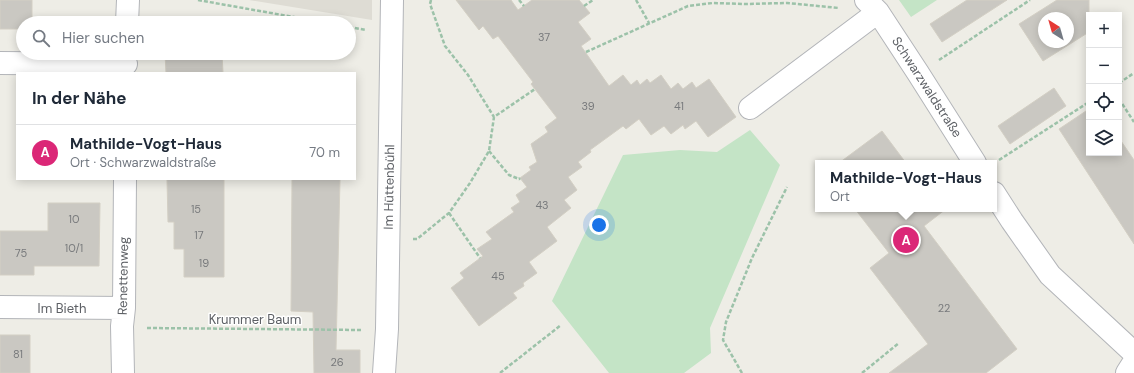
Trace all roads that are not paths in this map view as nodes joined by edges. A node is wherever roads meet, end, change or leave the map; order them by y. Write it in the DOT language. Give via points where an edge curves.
graph roads {
  1 [pos="128,0"];
  2 [pos="392,0"];
  3 [pos="872,6"];
  4 [pos="127,16"];
  5 [pos="0,63"];
  6 [pos="126,63"];
  7 [pos="750,108"];
  8 [pos="973,160"];
  9 [pos="125,180"];
  10 [pos="997,198"];
  11 [pos="0,307"];
  12 [pos="123,317"];
  13 [pos="1134,354"];
  14 [pos="1134,362"];
  15 [pos="123,373"];
  16 [pos="384,373"];
  17 [pos="1127,373"];
  1 -- 4 [label="street"];
  2 -- 16 [label="street, Im Hüttenbühl" via="387,329"];
  3 -- 7 [label="street"];
  3 -- 8 [label="street, Schwarzwaldstraße"];
  5 -- 6 [label="street"];
  9 -- 12 [label="street, Renettenweg"];
  10 -- 13 [label="street" via="1050,275"];
  11 -- 12 [label="street, Im Bieth"];
  12 -- 15 [label="street, Renettenweg"];
  14 -- 17 [label="street"];
}
